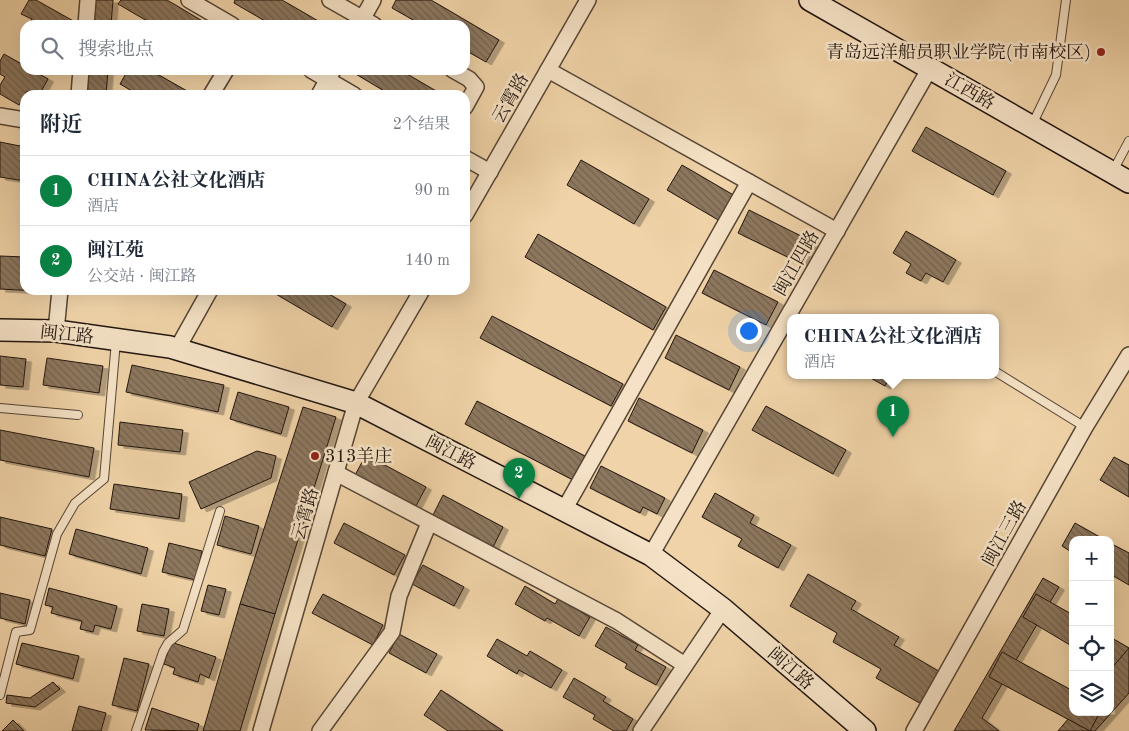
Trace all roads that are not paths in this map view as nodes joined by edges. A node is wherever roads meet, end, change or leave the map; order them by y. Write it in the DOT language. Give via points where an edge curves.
graph roads {
  1 [pos="88,0"];
  2 [pos="330,0"];
  3 [pos="373,0"];
  4 [pos="588,0"];
  5 [pos="810,0"];
  6 [pos="1066,0"];
  7 [pos="194,1"];
  8 [pos="86,20"];
  9 [pos="224,20"];
  10 [pos="360,20"];
  11 [pos="366,20"];
  12 [pos="930,68"];
  13 [pos="548,70"];
  14 [pos="81,75"];
  15 [pos="223,75"];
  16 [pos="331,75"];
  17 [pos="462,75"];
  18 [pos="79,90"];
  19 [pos="214,90"];
  20 [pos="323,90"];
  21 [pos="348,90"];
  22 [pos="470,98"];
  23 [pos="0,116"];
  24 [pos="20,119"];
  25 [pos="1031,126"];
  26 [pos="1129,141"];
  27 [pos="470,161"];
  28 [pos="490,172"];
  29 [pos="1121,178"];
  30 [pos="749,182"];
  31 [pos="470,206"];
  32 [pos="837,231"];
  33 [pos="60,295"];
  34 [pos="207,295"];
  35 [pos="419,295"];
  36 [pos="789,314"];
  37 [pos="787,318"];
  38 [pos="0,330"];
  39 [pos="56,331"];
  40 [pos="116,339"];
  41 [pos="178,349"];
  42 [pos="1129,355"];
  43 [pos="999,374"];
  44 [pos="356,403"];
  45 [pos="0,408"];
  46 [pos="78,415"];
  47 [pos="1085,427"];
  48 [pos="336,473"];
  49 [pos="564,510"];
  50 [pos="220,511"];
  51 [pos="429,523"];
  52 [pos="651,555"];
  53 [pos="723,609"];
  54 [pos="685,665"];
  55 [pos="0,695"];
  56 [pos="136,731"];
  57 [pos="261,731"];
  58 [pos="320,731"];
  59 [pos="641,731"];
  60 [pos="865,731"];
  61 [pos="914,731"];
  1 -- 8 [label="street"];
  2 -- 10 [label="street"];
  3 -- 11 [label="street"];
  4 -- 13 [label="street, 云霄路"];
  5 -- 12 [label="street, 江西路"];
  6 -- 25 [label="lane" via="1056,75"];
  7 -- 9 [label="street"];
  12 -- 25 [label="street, 江西路"];
  12 -- 32 [label="street, 闽江四路"];
  13 -- 28 [label="street, 云霄路"];
  13 -- 30 [label="street"];
  14 -- 18 [label="street"];
  15 -- 19 [label="street"];
  16 -- 20 [label="street"];
  16 -- 21 [label="street"];
  17 -- 22 [label="street" via="476,87"];
  23 -- 24 [label="street"];
  25 -- 29 [label="street, 江西路"];
  26 -- 29 [label="lane"];
  27 -- 28 [label="street"];
  28 -- 31 [label="street, 云霄路"];
  30 -- 32 [label="street"];
  30 -- 49 [label="street"];
  32 -- 36 [label="street, 闽江四路"];
  33 -- 39 [label="street"];
  34 -- 41 [label="street"];
  35 -- 44 [label="street, 云霄路"];
  37 -- 52 [label="street, 闽江四路"];
  38 -- 39 [label="street, 闽江路"];
  39 -- 40 [label="street, 闽江路"];
  40 -- 41 [label="street, 闽江路"];
  40 -- 55 [label="lane" via="104,479 75,502 57,534 30,630 16,632"];
  41 -- 44 [label="street, 闽江路"];
  42 -- 47 [label="street, 闽江三路"];
  43 -- 47 [label="lane"];
  44 -- 48 [label="street, 云霄路"];
  44 -- 49 [label="street, 闽江路"];
  45 -- 46 [label="lane"];
  47 -- 61 [label="street, 闽江三路"];
  48 -- 51 [label="street"];
  48 -- 57 [label="street, 云霄路"];
  49 -- 52 [label="street, 闽江路"];
  50 -- 56 [label="lane" via="183,630 163,652"];
  51 -- 54 [label="street" via="617,621"];
  51 -- 58 [label="street" via="399,596 392,632"];
  52 -- 53 [label="street, 闽江路"];
  53 -- 54 [label="street"];
  53 -- 60 [label="street, 闽江路"];
  54 -- 59 [label="street"];
}
